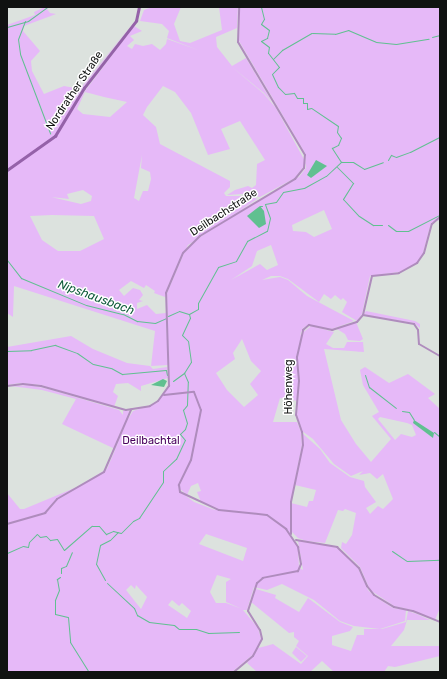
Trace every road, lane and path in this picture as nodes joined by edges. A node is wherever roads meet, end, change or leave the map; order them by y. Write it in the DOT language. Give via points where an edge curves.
graph roads {
  1 [pos="139,7"];
  2 [pos="239,7"];
  3 [pos="7,170"];
  4 [pos="440,217"];
  5 [pos="363,315"];
  6 [pos="440,356"];
  7 [pos="7,386"];
  8 [pos="164,395"];
  9 [pos="132,410"];
  10 [pos="7,524"];
  11 [pos="291,534"];
  12 [pos="296,540"];
  13 [pos="440,622"];
  14 [pos="234,672"];
  1 -- 3 [label="main road, Nordrather Straße" via="136,21 84,88 55,136"];
  2 -- 8 [label="street, Deilbachstraße" via="238,42 307,162 295,179 236,213 194,241 183,253 166,293 169,381"];
  4 -- 5 [label="street" via="432,224 424,253 417,263 399,273 372,276"];
  5 -- 6 [label="street" via="414,324 418,330 419,344"];
  5 -- 11 [label="street, Höhenweg" via="357,322 332,330 307,326 298,342 299,401 296,415 303,445 290,502"];
  7 -- 9 [label="street" via="41,386 120,410"];
  8 -- 9 [label="street" via="150,406"];
  8 -- 11 [label="street" via="194,392 202,416 195,432 191,460 179,485 180,492 219,510 267,515"];
  9 -- 10 [label="street" via="104,472 57,499 40,516"];
  11 -- 12 [label="street"];
  12 -- 13 [label="street" via="337,547 359,568 374,595 394,607"];
  12 -- 14 [label="street" via="300,553 300,569 291,574 262,578 256,583 248,611 260,630 262,639 253,656"];
}
